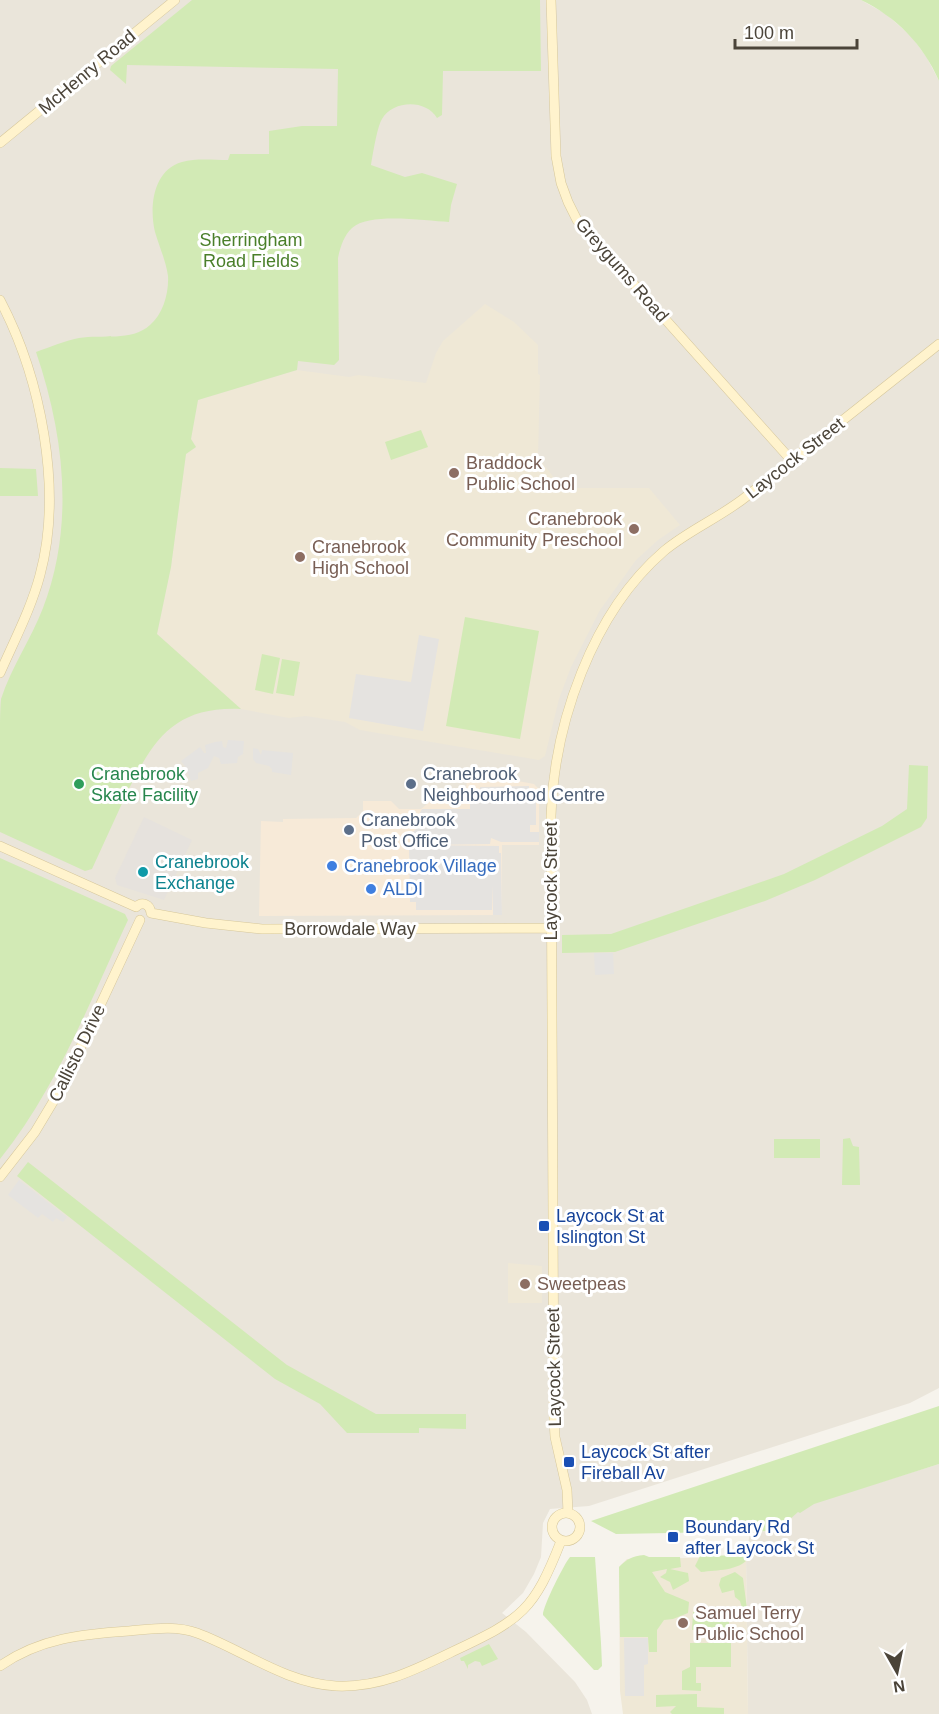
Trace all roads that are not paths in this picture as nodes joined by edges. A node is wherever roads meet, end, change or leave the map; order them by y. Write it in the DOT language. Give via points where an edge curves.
graph roads {
  1 [pos="175,0"];
  2 [pos="551,0"];
  3 [pos="0,143"];
  4 [pos="0,300"];
  5 [pos="939,344"];
  6 [pos="792,461"];
  7 [pos="0,672"];
  8 [pos="0,846"];
  9 [pos="136,907"];
  10 [pos="151,913"];
  11 [pos="140,920"];
  12 [pos="551,928"];
  13 [pos="0,1177"];
  14 [pos="568,1513"];
  15 [pos="561,1541"];
  16 [pos="0,1666"];
  1 -- 3 [label="street, McHenry Road"];
  2 -- 6 [label="street, Greygums Road" via="556,156 563,190 574,214"];
  4 -- 7 [label="street" via="37,400 51,507 47,548 35,594"];
  5 -- 6 [label="street, Laycock Street"];
  6 -- 12 [label="street, Laycock Street" via="657,557 628,591 600,635 583,670 557,756 551,807"];
  8 -- 9 [label="street, Borrowdale Way"];
  9 -- 10 [label="street, Borrowdale Way" via="145,904"];
  9 -- 11 [label="street" via="134,915"];
  10 -- 11 [label="street"];
  10 -- 12 [label="street, Borrowdale Way" via="261,929"];
  11 -- 13 [label="street, Callisto Drive" via="62,1087 35,1132"];
  12 -- 14 [label="street, Laycock Street" via="554,1420"];
  14 -- 15 [label="street" via="553,1522 552,1531"];
  14 -- 15 [label="street" via="576,1517 580,1529 572,1540"];
  15 -- 16 [label="street" via="537,1594 514,1620 411,1672 382,1682 347,1686 312,1682 197,1633 167,1628 60,1638"];
}
